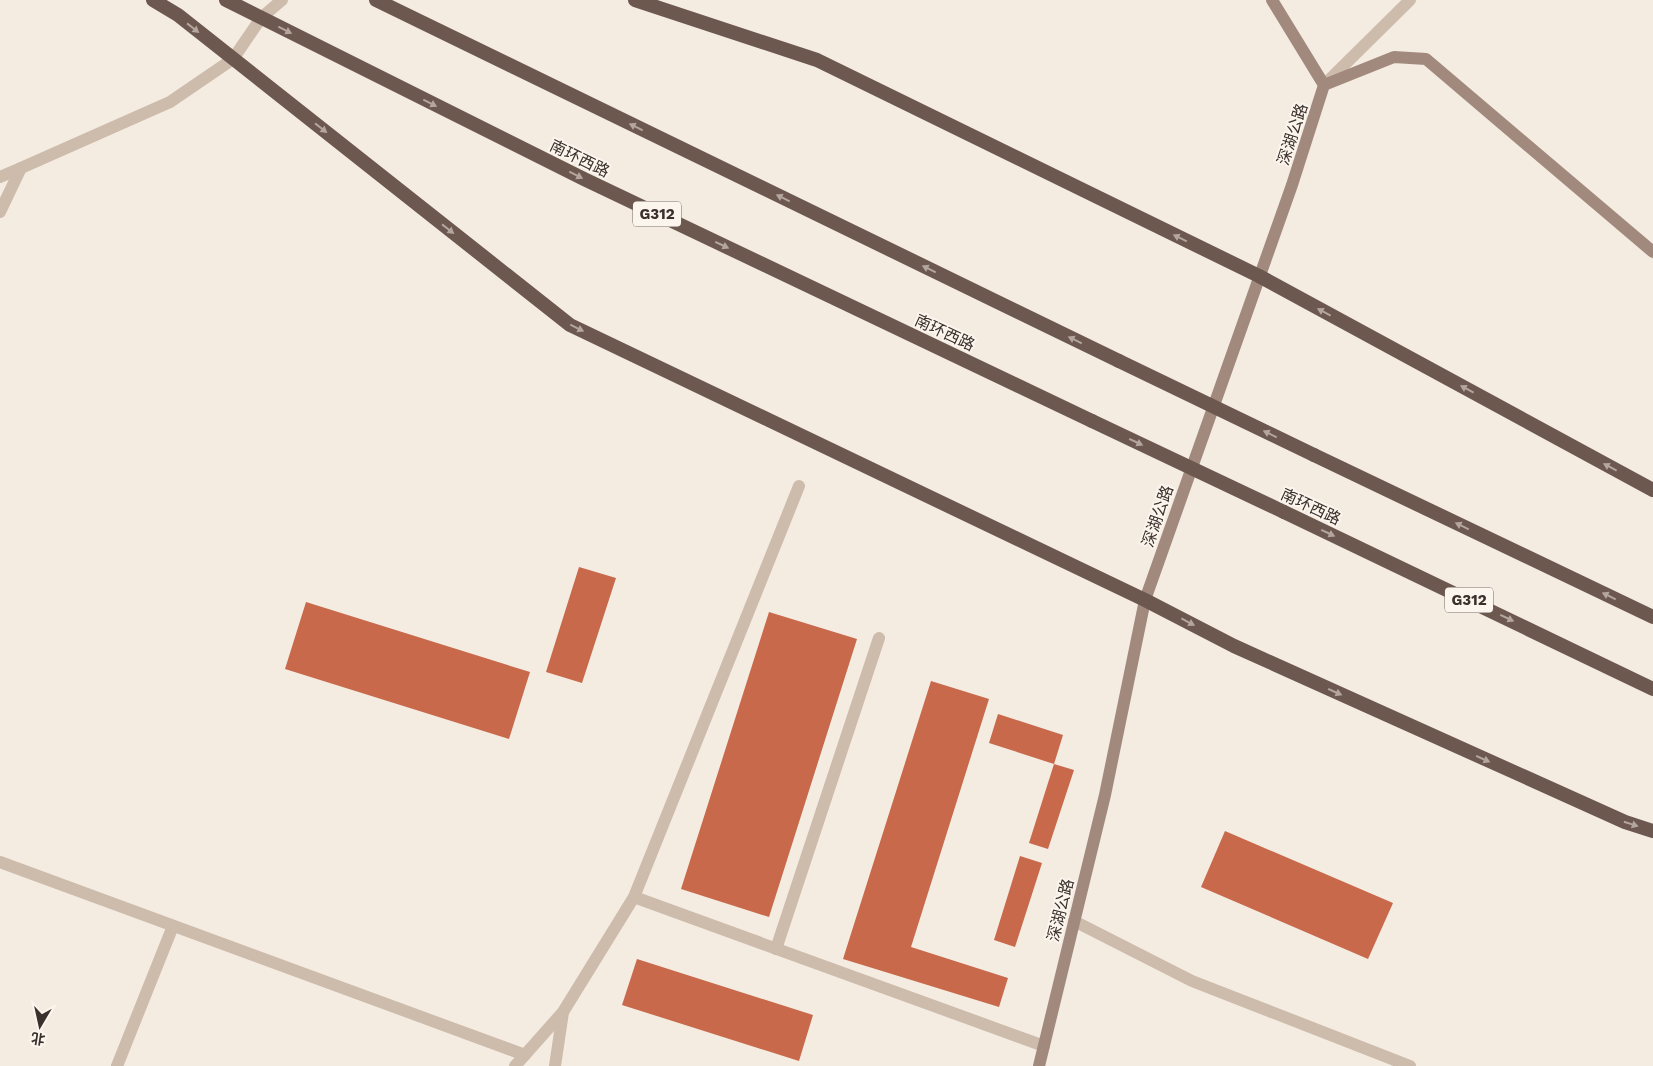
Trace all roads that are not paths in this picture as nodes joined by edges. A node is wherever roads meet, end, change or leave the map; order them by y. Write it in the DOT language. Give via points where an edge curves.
graph roads {
  1 [pos="153,0"];
  2 [pos="226,0"];
  3 [pos="282,0"];
  4 [pos="376,0"];
  5 [pos="635,0"];
  6 [pos="1272,0"];
  7 [pos="1410,0"];
  8 [pos="262,18"];
  9 [pos="233,59"];
  10 [pos="1324,85"];
  11 [pos="21,168"];
  12 [pos="0,177"];
  13 [pos="0,212"];
  14 [pos="1653,252"];
  15 [pos="1259,276"];
  16 [pos="799,486"];
  17 [pos="1653,490"];
  18 [pos="1145,600"];
  19 [pos="1653,617"];
  20 [pos="879,638"];
  21 [pos="1653,689"];
  22 [pos="1653,831"];
  23 [pos="0,862"];
  24 [pos="634,896"];
  25 [pos="1074,921"];
  26 [pos="173,926"];
  27 [pos="776,948"];
  28 [pos="563,1012"];
  29 [pos="1044,1046"];
  30 [pos="525,1055"];
  31 [pos="117,1066"];
  32 [pos="515,1066"];
  33 [pos="555,1066"];
  34 [pos="1038,1066"];
  35 [pos="1410,1066"];
  1 -- 9 [label="highway, one-way"];
  2 -- 8 [label="highway, 南环西路 / G312"];
  3 -- 8 [label="street"];
  19 -- 4 [label="highway, one-way, bridge"];
  15 -- 5 [label="highway, one-way" via="816,60"];
  6 -- 10 [label="main road"];
  7 -- 10 [label="street"];
  8 -- 9 [label="street"];
  8 -- 21 [label="highway, 南环西路 / G312, one-way, bridge" via="584,180"];
  9 -- 11 [label="street" via="170,102"];
  9 -- 18 [label="highway, one-way" via="570,325"];
  10 -- 14 [label="main road" via="1394,57 1426,59"];
  10 -- 15 [label="main road, 深湖公路"];
  11 -- 12 [label="street"];
  11 -- 13 [label="street"];
  17 -- 15 [label="highway, one-way"];
  15 -- 18 [label="main road, 深湖公路"];
  16 -- 24 [label="street"];
  18 -- 22 [label="highway, one-way" via="1234,646 1616,818"];
  18 -- 25 [label="main road, 深湖公路" via="1105,795"];
  20 -- 27 [label="street"];
  23 -- 26 [label="street"];
  24 -- 27 [label="street"];
  24 -- 28 [label="street"];
  25 -- 29 [label="main road, 深湖公路"];
  25 -- 35 [label="street" via="1192,981"];
  26 -- 30 [label="street"];
  26 -- 31 [label="street"];
  27 -- 29 [label="street"];
  28 -- 30 [label="street"];
  28 -- 33 [label="street"];
  29 -- 34 [label="main road, 深湖公路"];
  30 -- 32 [label="street"];
}
